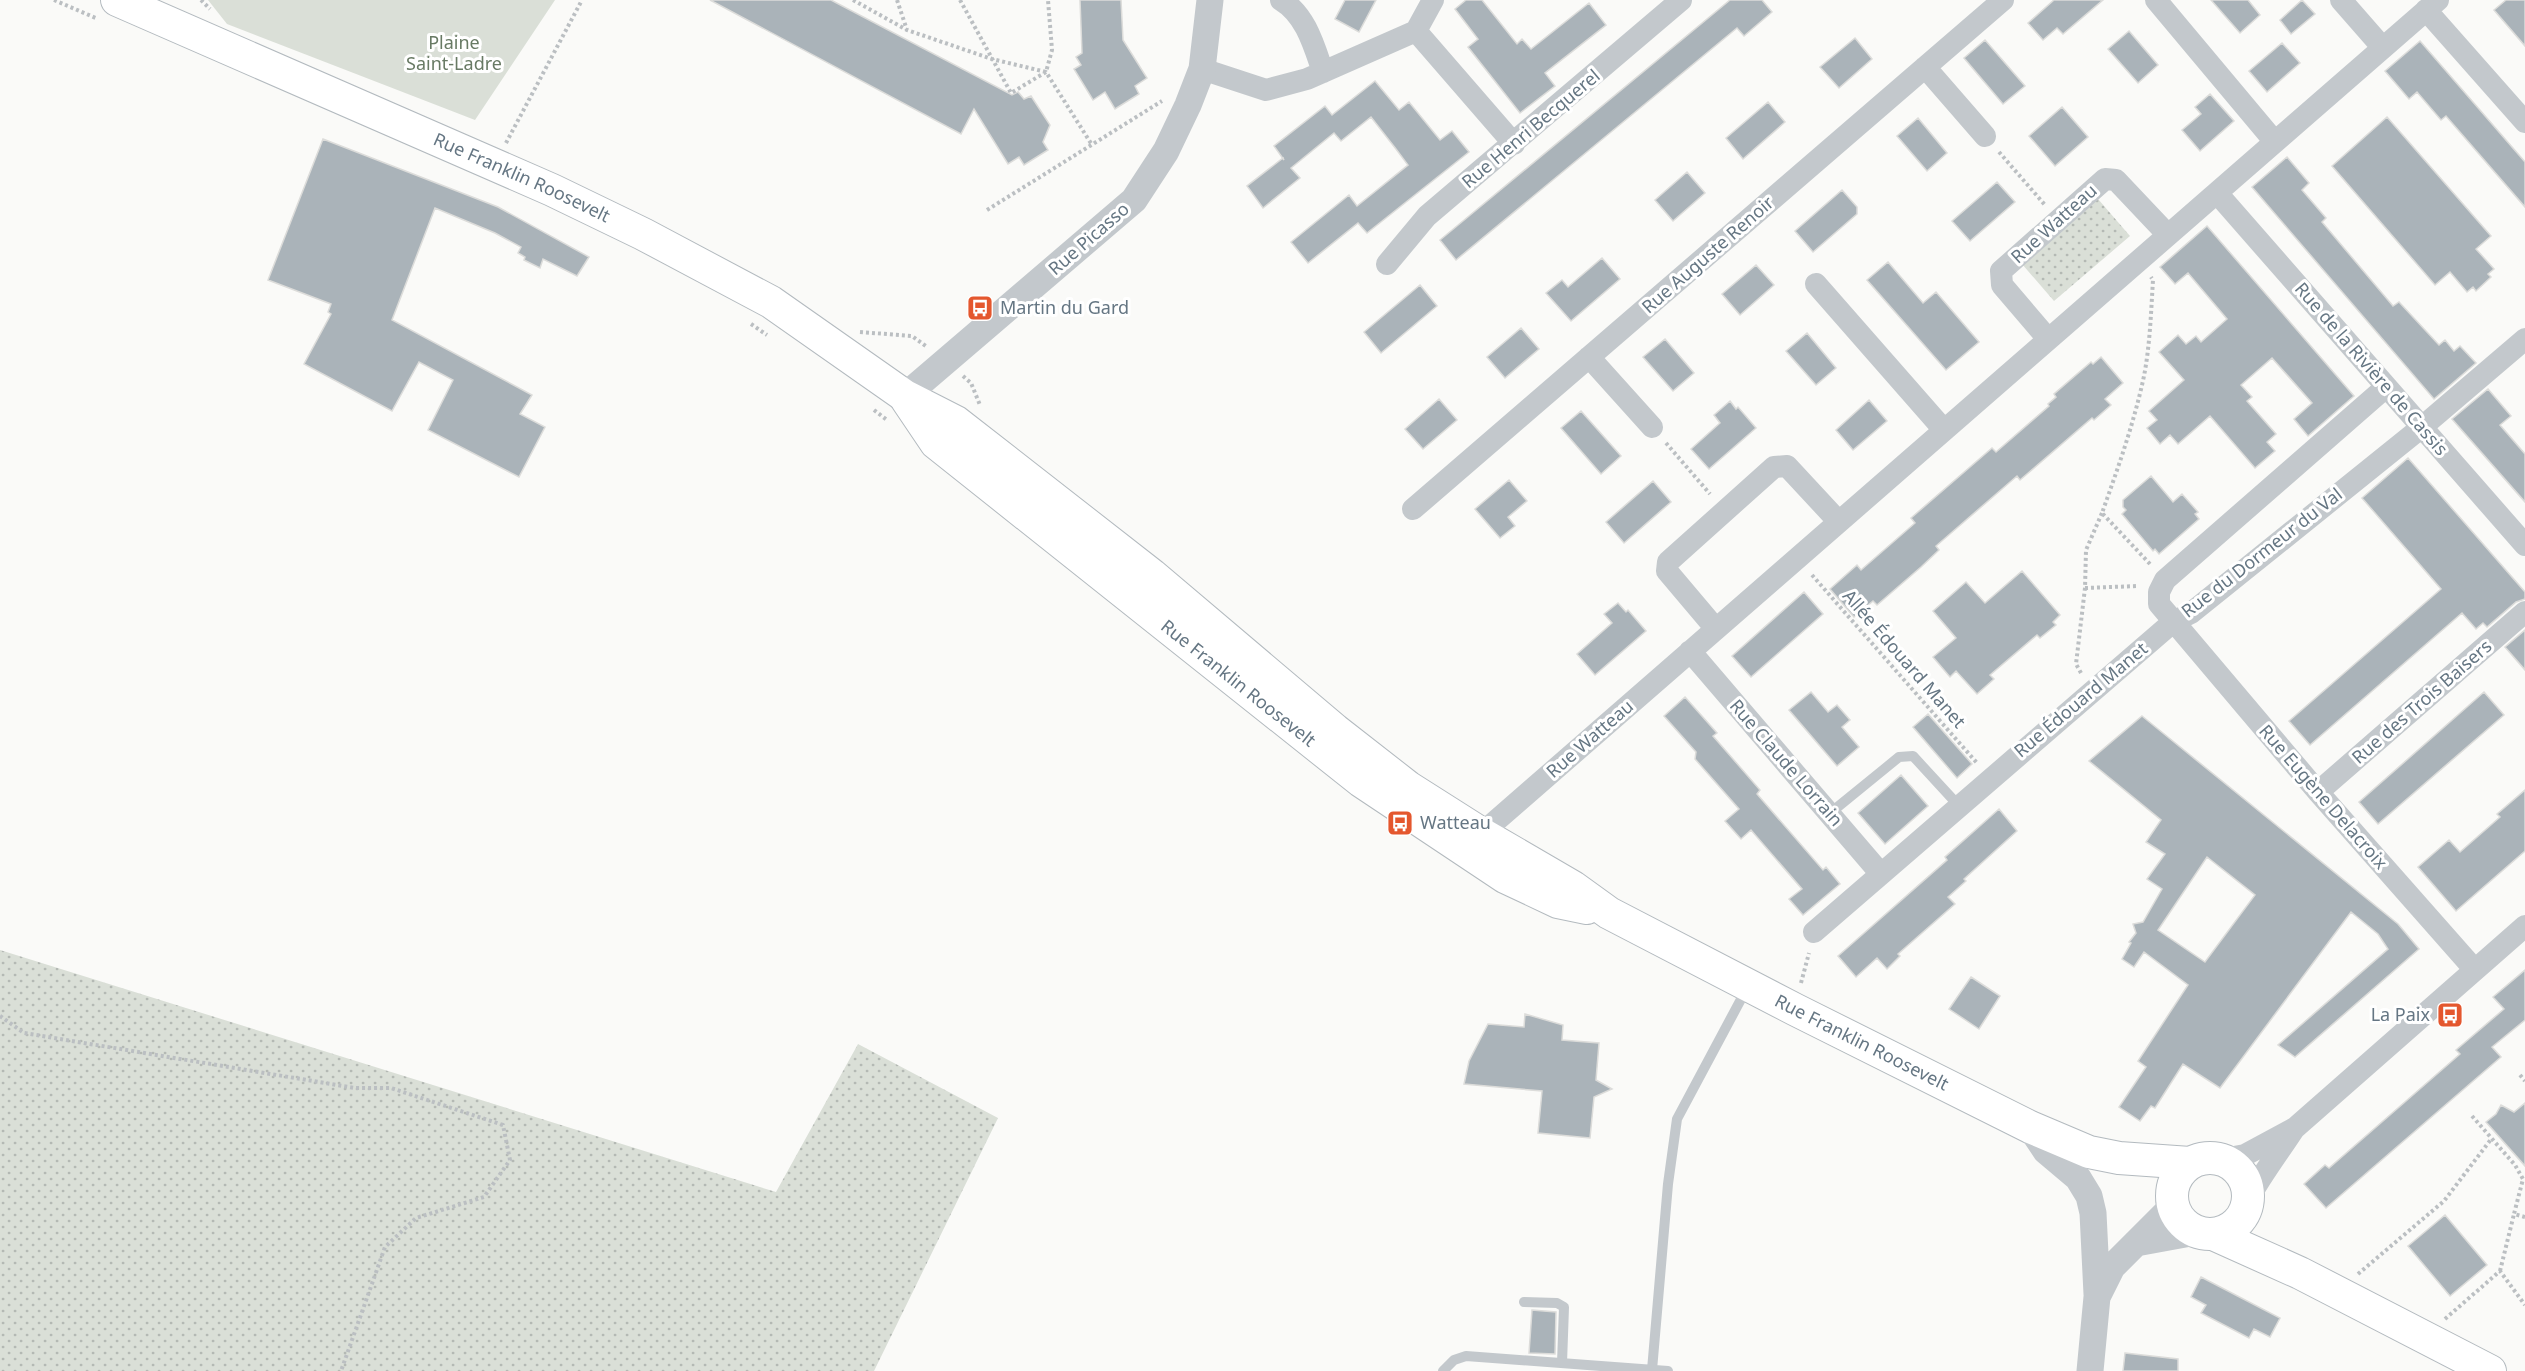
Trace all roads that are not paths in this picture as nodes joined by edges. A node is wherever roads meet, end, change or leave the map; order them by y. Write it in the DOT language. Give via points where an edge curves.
graph roads {
  1 [pos="1210,0"];
  2 [pos="1281,0"];
  3 [pos="1433,0"];
  4 [pos="1681,0"];
  5 [pos="2003,0"];
  6 [pos="2156,0"];
  7 [pos="2341,0"];
  8 [pos="132,3"];
  9 [pos="2432,5"];
  10 [pos="1416,31"];
  11 [pos="2383,48"];
  12 [pos="1925,67"];
  13 [pos="1323,72"];
  14 [pos="1200,74"];
  15 [pos="2525,122"];
  16 [pos="1985,136"];
  17 [pos="2275,141"];
  18 [pos="1514,144"];
  19 [pos="2217,193"];
  20 [pos="2168,235"];
  21 [pos="1387,264"];
  22 [pos="1816,284"];
  23 [pos="2048,339"];
  24 [pos="2525,339"];
  25 [pos="1589,357"];
  26 [pos="2386,387"];
  27 [pos="905,396"];
  28 [pos="1652,427"];
  29 [pos="2422,427"];
  30 [pos="1944,430"];
  31 [pos="1413,509"];
  32 [pos="1839,522"];
  33 [pos="2525,545"];
  34 [pos="2525,612"];
  35 [pos="2173,622"];
  36 [pos="1716,629"];
  37 [pos="1690,651"];
  38 [pos="2318,792"];
  39 [pos="1959,806"];
  40 [pos="1829,814"];
  41 [pos="1475,844"];
  42 [pos="1881,874"];
  43 [pos="2525,926"];
  44 [pos="1814,932"];
  45 [pos="2475,970"];
  46 [pos="1748,985"];
  47 [pos="2030,1127"];
  48 [pos="2295,1128"];
  49 [pos="2119,1158"];
  50 [pos="2223,1160"];
  51 [pos="2190,1163"];
  52 [pos="2172,1200"];
  53 [pos="2248,1202"];
  54 [pos="2204,1233"];
  55 [pos="2136,1243"];
  56 [pos="2300,1273"];
  57 [pos="2097,1297"];
  58 [pos="1524,1302"];
  59 [pos="1563,1363"];
  60 [pos="1638,1370"];
  61 [pos="1652,1370"];
  62 [pos="1443,1371"];
  63 [pos="1668,1371"];
  64 [pos="2090,1371"];
  65 [pos="2490,1371"];
  1 -- 14 [label="street, Rue Picasso"];
  2 -- 13 [label="street" via="1290,5 1307,29"];
  3 -- 10 [label="street"];
  4 -- 18 [label="street, Rue Henri Becquerel"];
  5 -- 12 [label="street, Rue Auguste Renoir"];
  6 -- 17 [label="street"];
  7 -- 11 [label="street"];
  8 -- 27 [label="main road, Rue Franklin Roosevelt" via="643,234 771,302"];
  9 -- 11 [label="street, Rue Watteau"];
  9 -- 15 [label="street"];
  10 -- 13 [label="street"];
  10 -- 18 [label="street"];
  11 -- 17 [label="street, Rue Watteau"];
  12 -- 16 [label="street"];
  12 -- 25 [label="street, Rue Auguste Renoir"];
  13 -- 14 [label="street" via="1266,90"];
  14 -- 27 [label="street, Rue Picasso" via="1166,151 1134,200"];
  17 -- 19 [label="street, Rue Watteau"];
  18 -- 21 [label="street, Rue Henri Becquerel" via="1427,216"];
  19 -- 20 [label="street, Rue Watteau"];
  19 -- 26 [label="street, Rue de la Rivière de Cassis"];
  20 -- 23 [label="street, Rue Watteau"];
  20 -- 23 [label="street, Rue Watteau" via="2116,180 2105,179 2001,271 2002,285"];
  22 -- 30 [label="street"];
  23 -- 30 [label="street, Rue Watteau"];
  24 -- 29 [label="street, Rue du Dormeur du Val"];
  25 -- 28 [label="street"];
  25 -- 31 [label="street, Rue Auguste Renoir"];
  26 -- 29 [label="street, Rue de la Rivière de Cassis"];
  26 -- 35 [label="street, Rue du Dormeur du Val" via="2162,577 2159,604"];
  27 -- 41 [label="main road, Rue Franklin Roosevelt" via="936,443 1361,781"];
  29 -- 33 [label="street, Rue de la Rivière de Cassis"];
  29 -- 35 [label="street, Rue du Dormeur du Val" via="2191,613"];
  30 -- 32 [label="street, Rue Watteau"];
  32 -- 36 [label="street, Rue Watteau"];
  32 -- 36 [label="street" via="1787,466 1774,467 1668,562 1667,571"];
  34 -- 38 [label="street, Rue des Trois Baisers"];
  35 -- 38 [label="street, Rue Eugène Delacroix"];
  35 -- 39 [label="street, Rue Édouard Manet"];
  36 -- 37 [label="street, Rue Watteau"];
  37 -- 40 [label="street, Rue Claude Lorrain"];
  37 -- 41 [label="street, Rue Watteau"];
  38 -- 45 [label="street, Rue Eugène Delacroix"];
  39 -- 40 [label="lane" via="1913,756 1899,757"];
  39 -- 42 [label="street"];
  40 -- 42 [label="street, Rue Claude Lorrain"];
  41 -- 46 [label="main road, Rue Franklin Roosevelt" via="1505,877 1558,902 1609,913"];
  42 -- 44 [label="street"];
  43 -- 45 [label="street"];
  45 -- 48 [label="street"];
  46 -- 47 [label="main road, Rue Franklin Roosevelt"];
  46 -- 61 [label="lane" via="1677,1119"];
  47 -- 49 [label="main road, Rue Franklin Roosevelt" via="2089,1152"];
  47 -- 57 [label="street" via="2046,1151 2078,1178 2089,1196"];
  48 -- 50 [label="street" via="2245,1155"];
  48 -- 53 [label="street"];
  49 -- 51 [label="main road, Rue Franklin Roosevelt"];
  49 -- 52 [label="main road, Rue Franklin Roosevelt"];
  50 -- 51 [label="main road" via="2201,1158"];
  50 -- 53 [label="main road" via="2245,1179"];
  51 -- 52 [label="main road" via="2174,1182"];
  52 -- 54 [label="main road" via="2181,1221"];
  52 -- 55 [label="street"];
  53 -- 54 [label="main road" via="2238,1223 2222,1233"];
  53 -- 56 [label="main road" via="2261,1230"];
  54 -- 55 [label="street"];
  54 -- 56 [label="main road"];
  55 -- 57 [label="street" via="2112,1267"];
  56 -- 65 [label="main road"];
  57 -- 64 [label="street"];
  58 -- 59 [label="lane" via="1564,1306"];
  59 -- 60 [label="lane"];
  59 -- 62 [label="lane" via="1466,1356 1454,1360"];
  60 -- 61 [label="lane"];
  61 -- 63 [label="lane"];
}
